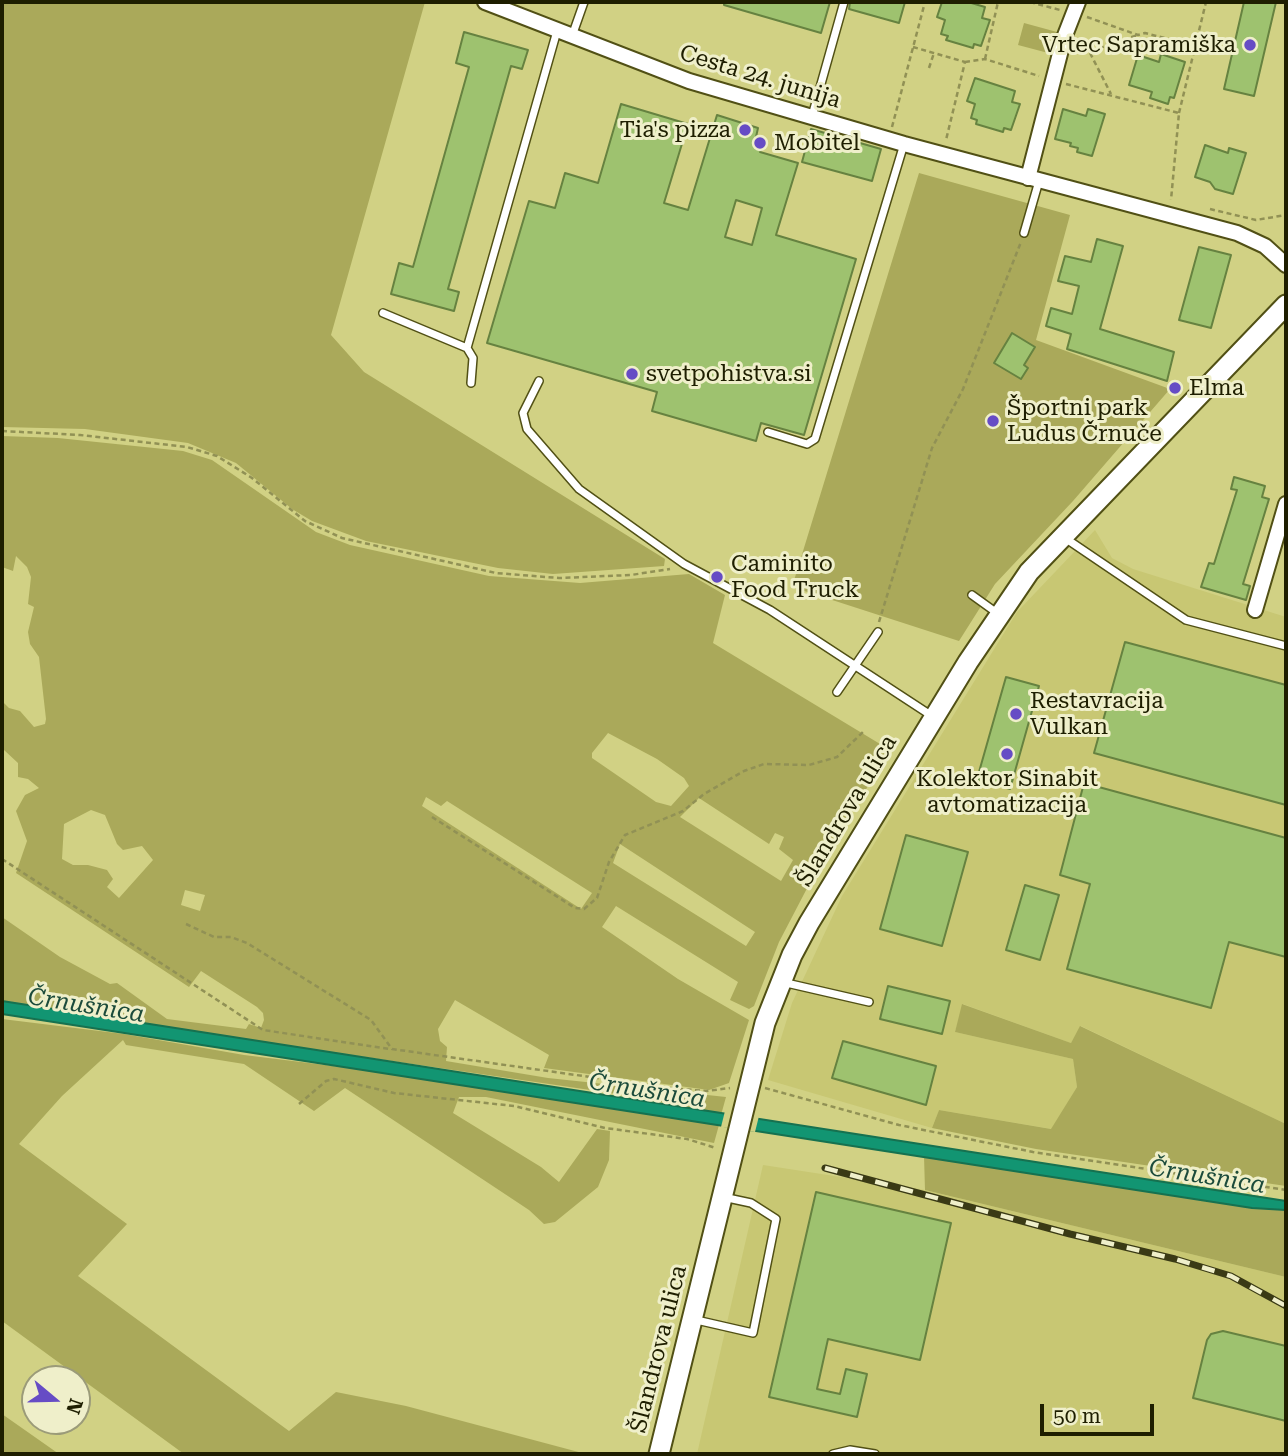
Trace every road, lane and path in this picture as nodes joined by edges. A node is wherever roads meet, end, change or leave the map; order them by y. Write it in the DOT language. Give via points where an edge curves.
graph roads {
  1 [pos="485,2"];
  2 [pos="584,2"];
  3 [pos="844,2"];
  4 [pos="925,2"];
  5 [pos="998,2"];
  6 [pos="1030,2"];
  7 [pos="1206,2"];
  8 [pos="1076,8"];
  9 [pos="557,31"];
  10 [pos="1138,35"];
  11 [pos="572,37"];
  12 [pos="1064,38"];
  13 [pos="1195,46"];
  14 [pos="913,47"];
  15 [pos="1089,51"];
  16 [pos="934,52"];
  17 [pos="985,58"];
  18 [pos="965,62"];
  19 [pos="929,68"];
  20 [pos="1052,80"];
  21 [pos="1111,95"];
  22 [pos="1180,113"];
  23 [pos="812,116"];
  24 [pos="889,139"];
  25 [pos="957,143"];
  26 [pos="904,144"];
  27 [pos="1034,179"];
  28 [pos="1162,198"];
  29 [pos="1208,209"];
  30 [pos="1286,215"];
  31 [pos="1024,233"];
  32 [pos="1286,265"];
  33 [pos="1286,305"];
  34 [pos="383,313"];
  35 [pos="467,348"];
  36 [pos="538,381"];
  37 [pos="471,383"];
  38 [pos="2,431"];
  39 [pos="768,432"];
  40 [pos="1286,503"];
  41 [pos="1062,535"];
  42 [pos="684,564"];
  43 [pos="972,595"];
  44 [pos="1255,610"];
  45 [pos="998,614"];
  46 [pos="878,632"];
  47 [pos="1286,646"];
  48 [pos="854,666"];
  49 [pos="837,692"];
  50 [pos="933,717"];
  51 [pos="863,732"];
  52 [pos="432,817"];
  53 [pos="2,859"];
  54 [pos="186,924"];
  55 [pos="782,982"];
  56 [pos="869,1002"];
  57 [pos="392,1049"];
  58 [pos="748,1087"];
  59 [pos="299,1104"];
  60 [pos="732,1153"];
  61 [pos="1286,1190"];
  62 [pos="722,1197"];
  63 [pos="692,1319"];
  64 [pos="659,1454"];
  65 [pos="833,1454"];
  66 [pos="874,1454"];
  1 -- 9 [label="street, Cesta 24. junija"];
  2 -- 11 [label="lane"];
  3 -- 23 [label="lane"];
  4 -- 14 [label="path"];
  5 -- 17 [label="path"];
  6 -- 8 [label="path"];
  7 -- 13 [label="path"];
  8 -- 10 [label="path"];
  8 -- 12 [label="street"];
  9 -- 11 [label="street, Cesta 24. junija"];
  9 -- 35 [label="lane"];
  10 -- 13 [label="path"];
  10 -- 15 [label="path"];
  11 -- 23 [label="street, Cesta 24. junija" via="689,81"];
  12 -- 15 [label="path"];
  12 -- 20 [label="street"];
  13 -- 22 [label="path"];
  14 -- 16 [label="path"];
  14 -- 24 [label="path"];
  15 -- 21 [label="path"];
  16 -- 18 [label="path"];
  16 -- 19 [label="path"];
  17 -- 18 [label="path"];
  17 -- 20 [label="path"];
  18 -- 25 [label="path" via="944,140"];
  20 -- 21 [label="path"];
  20 -- 27 [label="street"];
  21 -- 22 [label="path"];
  22 -- 28 [label="path" via="1171,200"];
  23 -- 24 [label="street, Cesta 24. junija"];
  24 -- 26 [label="street, Cesta 24. junija"];
  26 -- 27 [label="street, Cesta 24. junija"];
  26 -- 39 [label="lane" via="815,439 807,443"];
  27 -- 31 [label="lane"];
  27 -- 32 [label="street, Cesta 24. junija" via="1237,233 1265,246"];
  29 -- 30 [label="path" via="1256,220"];
  31 -- 46 [label="path" via="964,388 932,448"];
  33 -- 41 [label="street, Šlandrova ulica"];
  34 -- 35 [label="lane"];
  35 -- 37 [label="lane" via="473,358"];
  36 -- 42 [label="lane" via="523,413 527,429 579,489"];
  38 -- 42 [label="path" via="187,447 217,456 296,515 342,538 496,573 559,578 631,576"];
  40 -- 44 [label="street"];
  41 -- 45 [label="street, Šlandrova ulica"];
  41 -- 47 [label="lane" via="1186,620"];
  42 -- 48 [label="lane" via="770,610"];
  43 -- 45 [label="lane"];
  45 -- 50 [label="street, Šlandrova ulica"];
  46 -- 48 [label="lane"];
  48 -- 49 [label="lane"];
  48 -- 50 [label="lane"];
  50 -- 55 [label="street, Šlandrova ulica" via="834,878"];
  51 -- 52 [label="path" via="837,757 809,765 764,764 744,771 684,811 625,835 597,898 584,909 575,908"];
  53 -- 57 [label="path" via="263,1030"];
  54 -- 57 [label="path" via="214,937 247,943 371,1020"];
  55 -- 56 [label="lane"];
  55 -- 58 [label="street, Šlandrova ulica" via="765,1023"];
  57 -- 58 [label="path" via="668,1088"];
  58 -- 60 [label="street, Šlandrova ulica"];
  58 -- 61 [label="path" via="1033,1152"];
  59 -- 60 [label="path" via="326,1081 342,1080 394,1093 514,1106 606,1128 687,1139"];
  60 -- 62 [label="street, Šlandrova ulica"];
  62 -- 63 [label="street, Šlandrova ulica"];
  62 -- 63 [label="lane" via="751,1203 776,1219 753,1333"];
  63 -- 64 [label="street, Šlandrova ulica"];
  65 -- 66 [label="lane" via="850,1450"];
}
